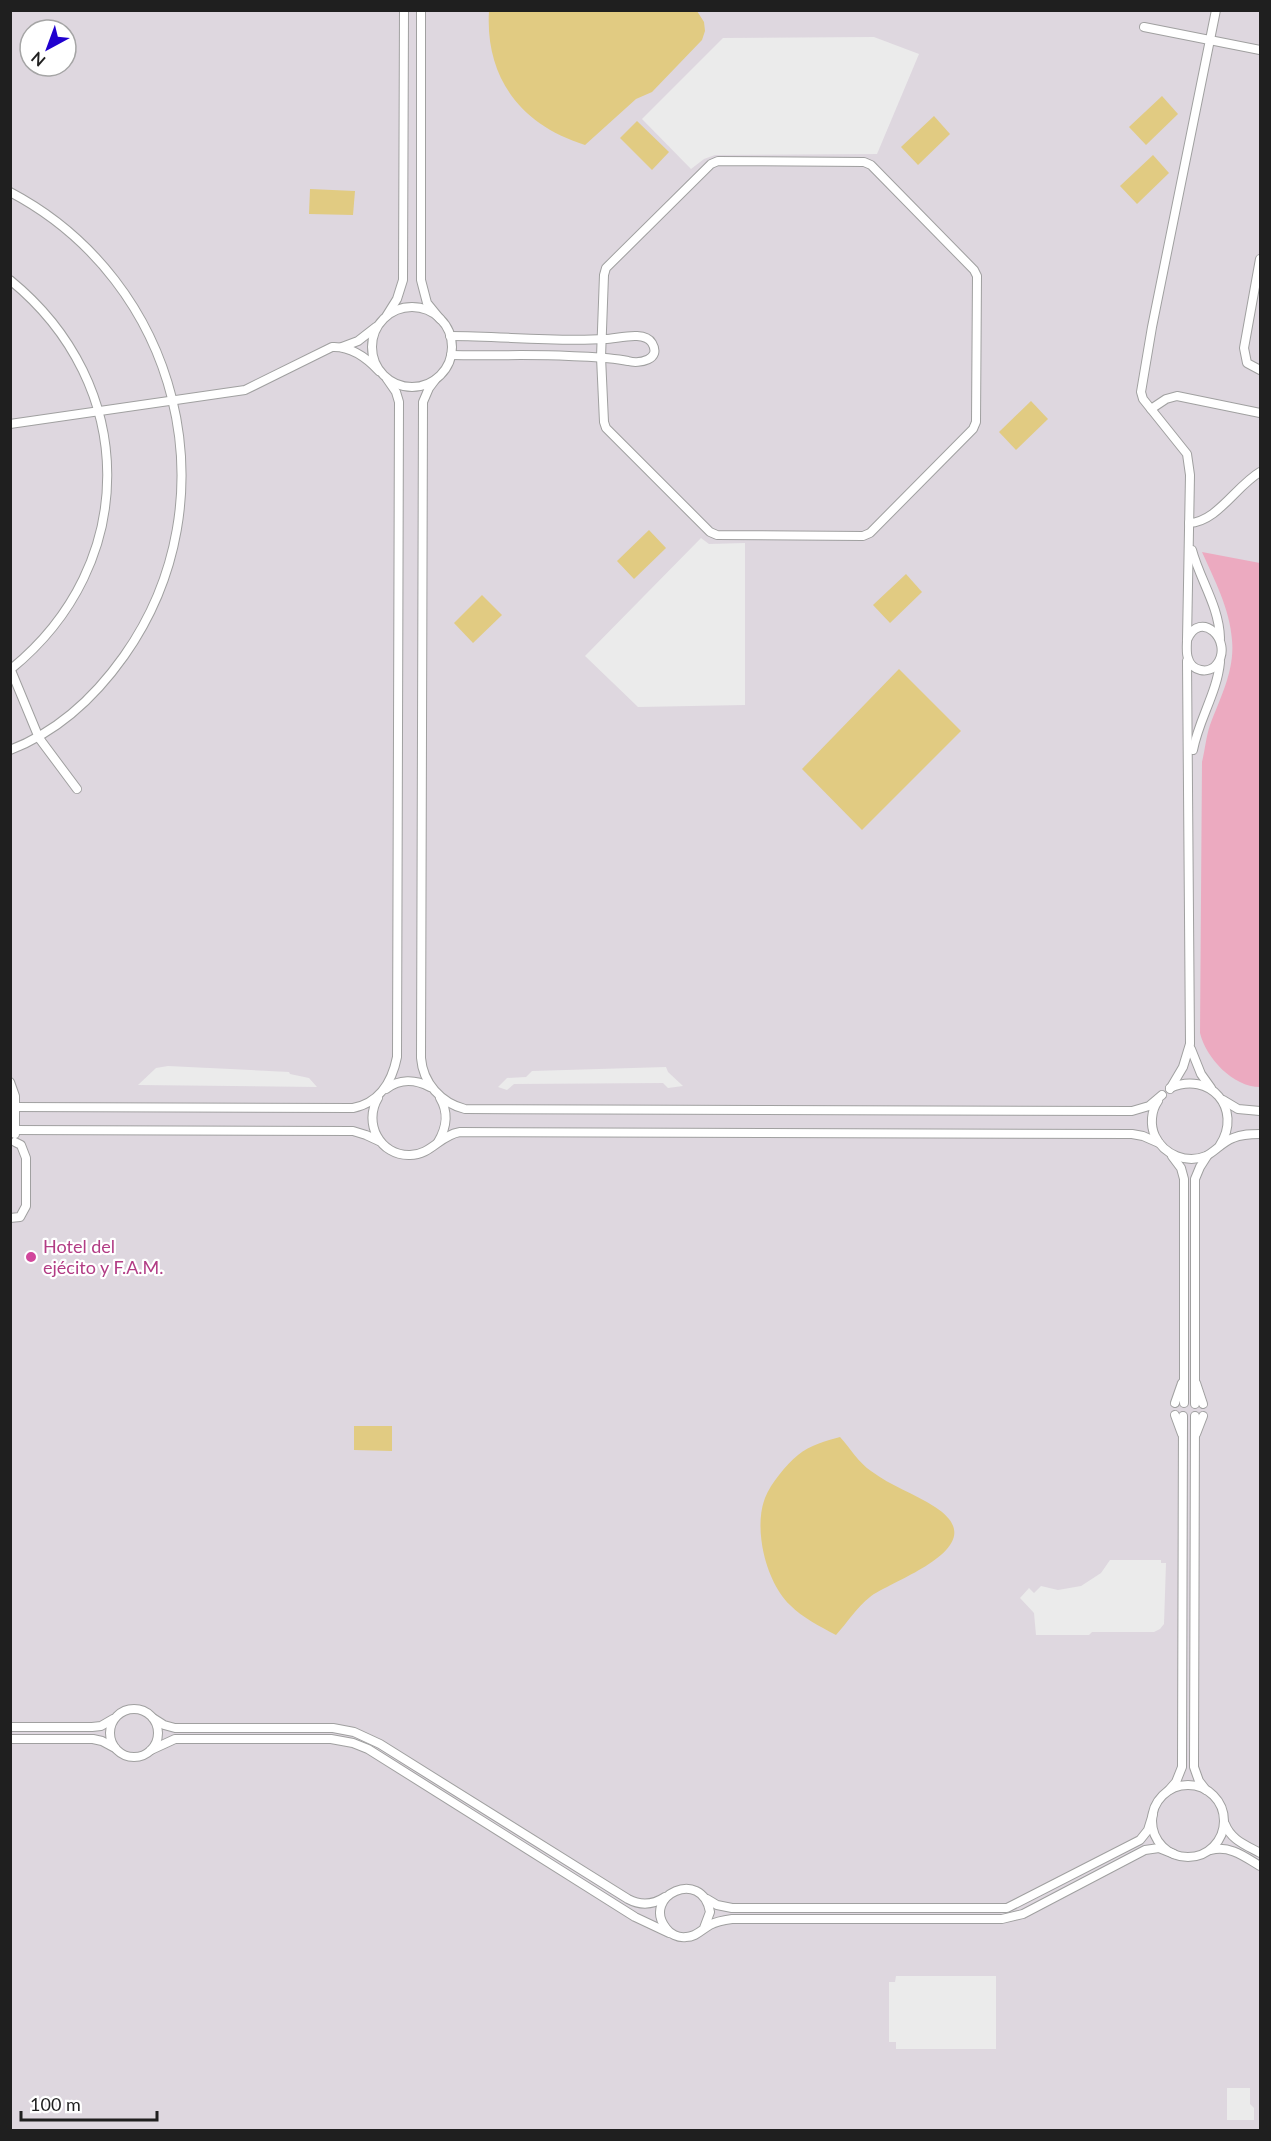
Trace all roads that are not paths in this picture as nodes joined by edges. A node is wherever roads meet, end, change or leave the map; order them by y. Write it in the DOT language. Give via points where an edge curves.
graph roads {
  1 [pos="404,10"];
  2 [pos="421,10"];
  3 [pos="1216,10"];
  4 [pos="1144,27"];
  5 [pos="1210,40"];
  6 [pos="1260,50"];
  7 [pos="10,192"];
  8 [pos="1260,259"];
  9 [pos="10,280"];
  10 [pos="384,318"];
  11 [pos="440,319"];
  12 [pos="450,336"];
  13 [pos="543,339"];
  14 [pos="602,340"];
  15 [pos="342,348"];
  16 [pos="451,355"];
  17 [pos="543,355"];
  18 [pos="602,357"];
  19 [pos="1260,370"];
  20 [pos="379,371"];
  21 [pos="387,379"];
  22 [pos="435,380"];
  23 [pos="173,400"];
  24 [pos="1151,409"];
  25 [pos="99,411"];
  26 [pos="1260,413"];
  27 [pos="10,424"];
  28 [pos="1260,472"];
  29 [pos="1189,523"];
  30 [pos="1189,534"];
  31 [pos="1187,640"];
  32 [pos="1221,640"];
  33 [pos="1187,656"];
  34 [pos="1221,657"];
  35 [pos="11,668"];
  36 [pos="39,738"];
  37 [pos="10,750"];
  38 [pos="1189,772"];
  39 [pos="77,789"];
  40 [pos="1190,1044"];
  41 [pos="10,1082"];
  42 [pos="1170,1089"];
  43 [pos="436,1092"];
  44 [pos="381,1093"];
  45 [pos="1215,1093"];
  46 [pos="1162,1095"];
  47 [pos="13,1107"];
  48 [pos="1260,1111"];
  49 [pos="13,1130"];
  50 [pos="1260,1134"];
  51 [pos="438,1142"];
  52 [pos="13,1143"];
  53 [pos="1159,1143"];
  54 [pos="1220,1145"];
  55 [pos="386,1147"];
  56 [pos="1166,1151"];
  57 [pos="1213,1152"];
  58 [pos="10,1218"];
  59 [pos="1179,1403"];
  60 [pos="1199,1404"];
  61 [pos="1179,1416"];
  62 [pos="1199,1416"];
  63 [pos="114,1718"];
  64 [pos="153,1718"];
  65 [pos="10,1727"];
  66 [pos="10,1739"];
  67 [pos="116,1750"];
  68 [pos="151,1750"];
  69 [pos="1169,1790"];
  70 [pos="1206,1790"];
  71 [pos="1153,1814"];
  72 [pos="1224,1820"];
  73 [pos="1209,1850"];
  74 [pos="1260,1853"];
  75 [pos="1174,1854"];
  76 [pos="1260,1866"];
  77 [pos="667,1896"];
  78 [pos="703,1896"];
  79 [pos="984,1909"];
  80 [pos="983,1919"];
  81 [pos="704,1929"];
  82 [pos="675,1935"];
  1 -- 10 [label="street" via="403,280 398,299"];
  2 -- 11 [label="street" via="421,280 427,303"];
  3 -- 5 [label="street"];
  4 -- 5 [label="street"];
  5 -- 6 [label="street"];
  5 -- 24 [label="street" via="1141,383 1143,399"];
  7 -- 23 [label="street" via="64,227 108,271 148,332"];
  8 -- 19 [label="street" via="1244,348 1247,363"];
  9 -- 25 [label="street" via="48,315 70,345"];
  10 -- 11 [label="street" via="395,310 414,307"];
  10 -- 15 [label="street" via="365,336"];
  10 -- 20 [label="street" via="376,329 372,350"];
  11 -- 12 [label="street"];
  12 -- 13 [label="street"];
  12 -- 16 [label="street"];
  13 -- 14 [label="street"];
  13 -- 17 [label="street"];
  14 -- 18 [label="street"];
  14 -- 18 [label="street" via="642,336 654,349 653,356 642,363"];
  14 -- 18 [label="street" via="606,268 718,161 871,165 977,276 973,429 863,536 710,532 606,428"];
  15 -- 20 [label="street" via="363,357"];
  15 -- 23 [label="street" via="323,350 245,390"];
  16 -- 17 [label="street"];
  16 -- 22 [label="street"];
  17 -- 18 [label="street"];
  20 -- 21 [label="street"];
  21 -- 22 [label="street" via="416,387"];
  21 -- 44 [label="street" via="399,402 397,1057 392,1077"];
  22 -- 43 [label="street" via="423,402 421,1058 424,1074"];
  23 -- 25 [label="street"];
  23 -- 36 [label="street" via="182,464 180,507 173,550 160,591 117,666 89,698"];
  24 -- 26 [label="street" via="1177,396"];
  24 -- 29 [label="street" via="1187,454"];
  25 -- 27 [label="street"];
  25 -- 35 [label="street" via="107,483 94,554 62,617"];
  28 -- 29 [label="street" via="1209,517 1200,523"];
  29 -- 30 [label="street"];
  30 -- 31 [label="street"];
  30 -- 32 [label="street" via="1199,575 1216,610"];
  31 -- 32 [label="street" via="1191,632 1203,627 1212,629"];
  31 -- 33 [label="street"];
  32 -- 34 [label="street"];
  33 -- 34 [label="street" via="1191,665 1203,671 1216,665"];
  33 -- 38 [label="street"];
  34 -- 38 [label="street" via="1216,685 1194,742"];
  35 -- 36 [label="street"];
  36 -- 37 [label="street"];
  36 -- 39 [label="street"];
  38 -- 40 [label="street"];
  40 -- 42 [label="street"];
  40 -- 45 [label="street" via="1201,1074"];
  41 -- 47 [label="street" via="15,1093"];
  42 -- 45 [label="street" via="1196,1083"];
  42 -- 46 [label="street"];
  43 -- 44 [label="street" via="408,1080"];
  43 -- 46 [label="street" via="465,1109 1132,1111 1149,1106"];
  43 -- 51 [label="street" via="446,1116"];
  44 -- 47 [label="street" via="353,1108"];
  44 -- 55 [label="street" via="375,1101 372,1121"];
  45 -- 48 [label="street" via="1238,1108"];
  45 -- 54 [label="street" via="1223,1102 1228,1119"];
  46 -- 53 [label="street" via="1152,1124"];
  47 -- 49 [label="street"];
  49 -- 52 [label="street"];
  49 -- 55 [label="street" via="353,1131"];
  50 -- 54 [label="street" via="1238,1136"];
  51 -- 53 [label="street" via="455,1132 489,1132 1132,1134"];
  51 -- 55 [label="street" via="432,1149 413,1155"];
  52 -- 58 [label="street" via="21,1145 26,1158 26,1206 20,1217"];
  53 -- 56 [label="street"];
  54 -- 57 [label="street"];
  56 -- 57 [label="street" via="1185,1159"];
  56 -- 59 [label="street" via="1178,1164 1184,1179 1184,1376"];
  57 -- 60 [label="street" via="1200,1167 1196,1179 1195,1376"];
  61 -- 69 [label="street" via="1184,1438 1182,1767"];
  62 -- 70 [label="street" via="1195,1438 1194,1767"];
  63 -- 64 [label="street" via="134,1708"];
  63 -- 65 [label="street" via="92,1727"];
  63 -- 67 [label="street" via="109,1732"];
  64 -- 68 [label="street" via="158,1732"];
  64 -- 77 [label="street" via="176,1728 333,1728 354,1732 380,1744 628,1899 646,1904"];
  66 -- 67 [label="street" via="93,1739"];
  67 -- 68 [label="street" via="134,1757"];
  68 -- 82 [label="street" via="175,1739 331,1739 353,1743 635,1917"];
  69 -- 70 [label="street" via="1187,1785"];
  69 -- 71 [label="street"];
  70 -- 72 [label="street" via="1219,1803"];
  71 -- 75 [label="street" via="1154,1833"];
  71 -- 79 [label="street" via="1140,1840 1017,1904"];
  72 -- 73 [label="street" via="1221,1836"];
  72 -- 74 [label="street" via="1232,1837"];
  73 -- 75 [label="street" via="1192,1857"];
  73 -- 76 [label="street" via="1231,1850"];
  75 -- 80 [label="street" via="1159,1848 1145,1850 1018,1916"];
  77 -- 78 [label="street" via="685,1888"];
  77 -- 82 [label="street" via="660,1915 665,1927"];
  78 -- 79 [label="street" via="732,1908"];
  78 -- 81 [label="street" via="710,1912"];
  79 -- 80 [label="street"];
  80 -- 81 [label="street" via="732,1918"];
  81 -- 82 [label="street" via="688,1938"];
}
